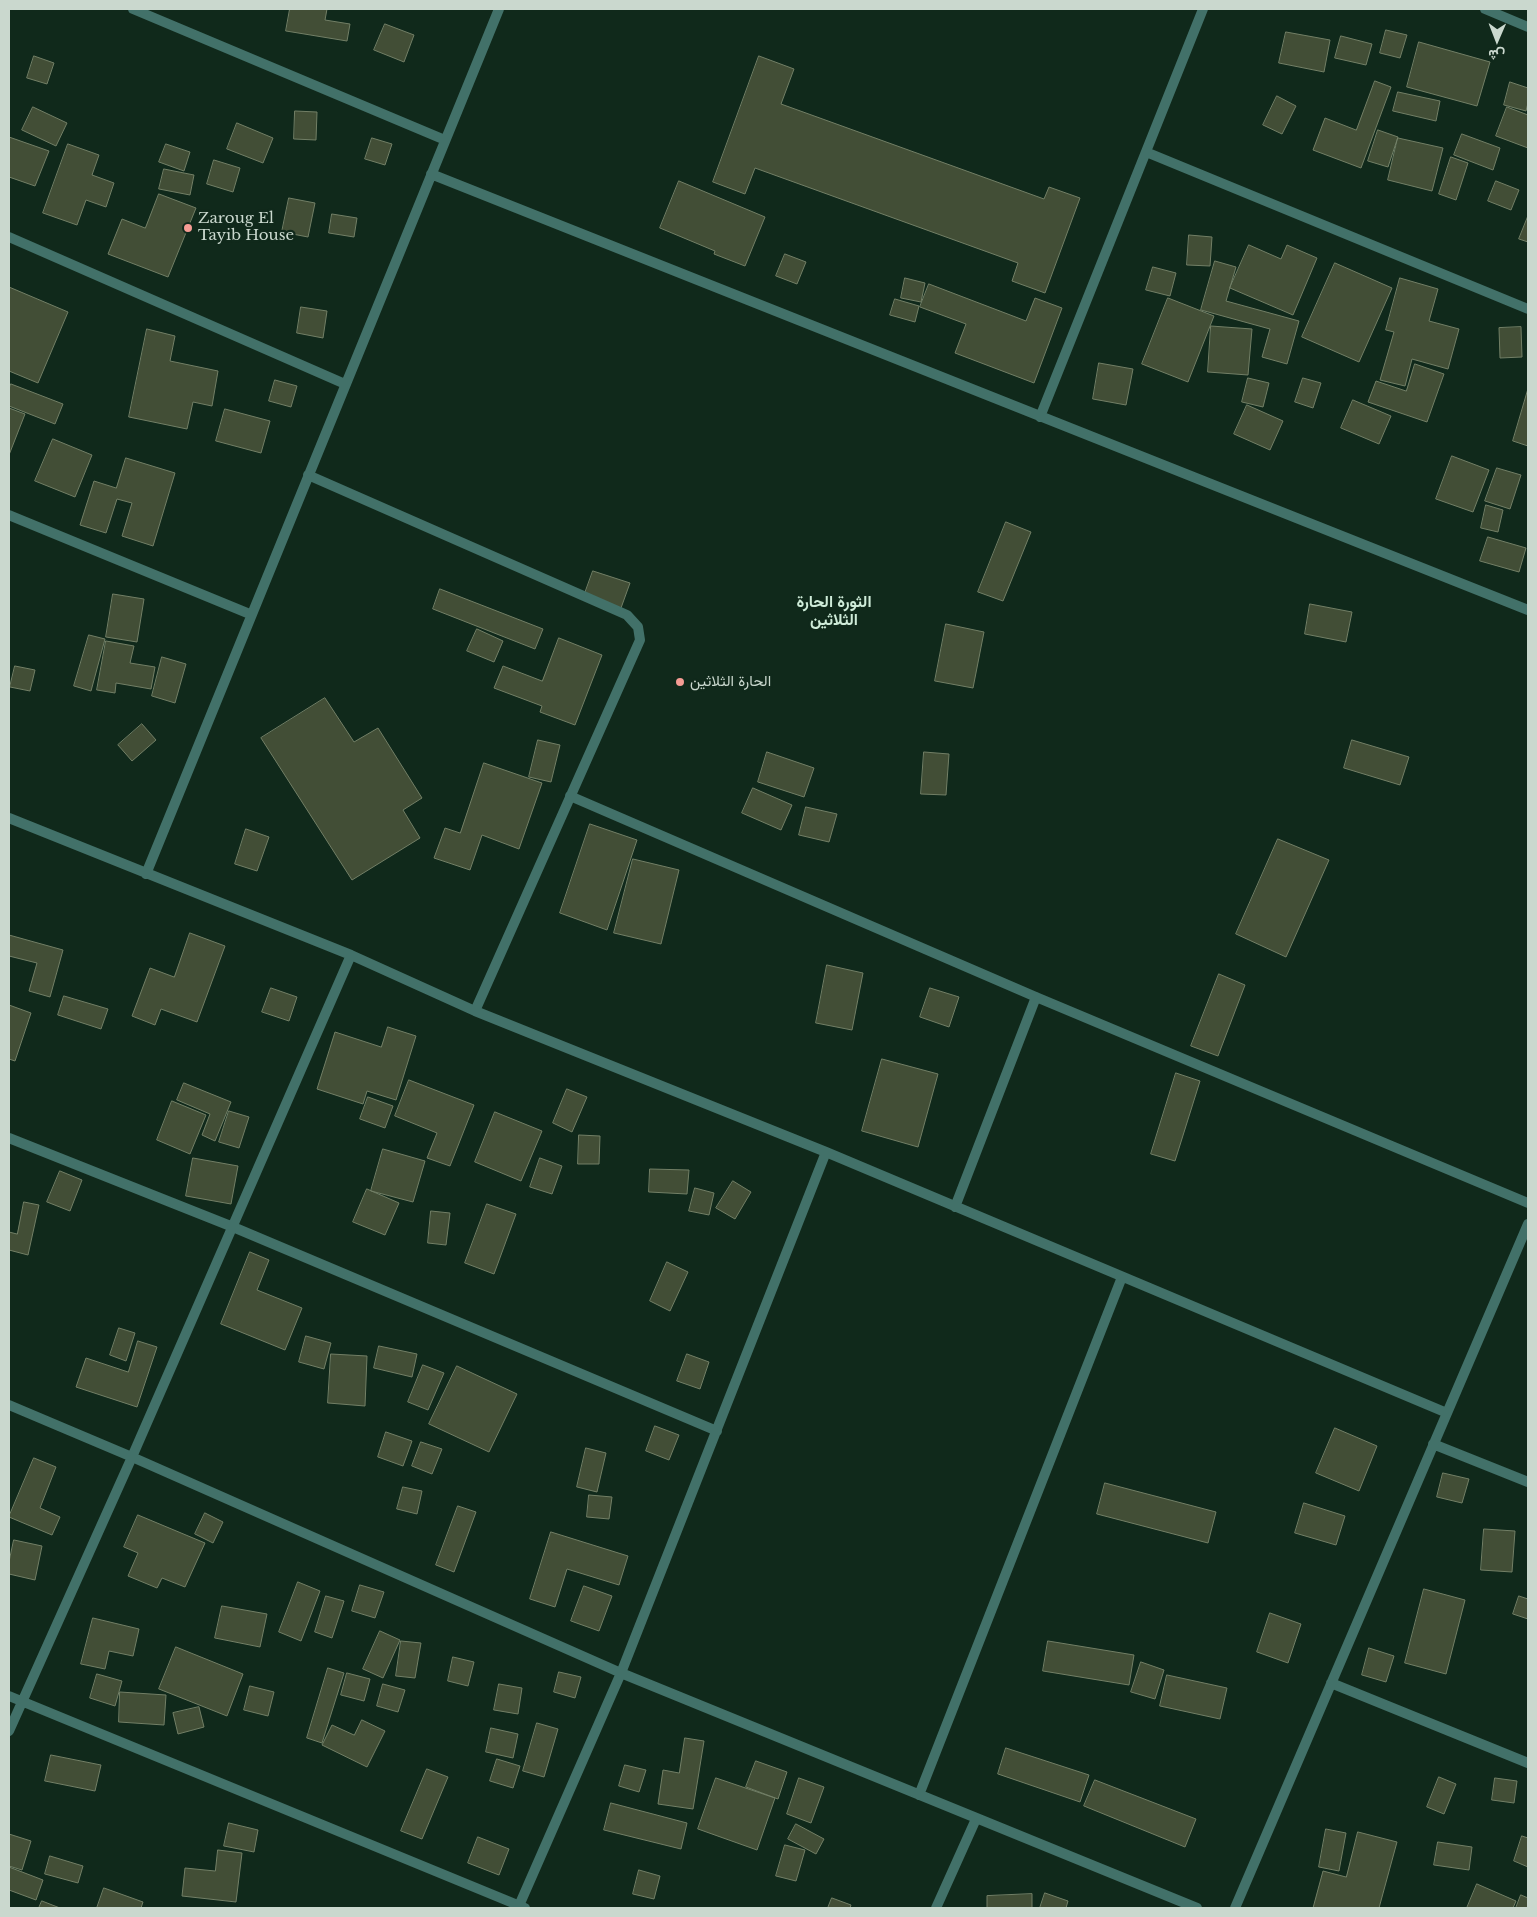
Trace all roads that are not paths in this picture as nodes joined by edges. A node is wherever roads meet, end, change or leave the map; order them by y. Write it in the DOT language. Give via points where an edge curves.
graph roads {
  1 [pos="133,9"];
  2 [pos="499,9"];
  3 [pos="1204,9"];
  4 [pos="1484,9"];
  5 [pos="1528,27"];
  6 [pos="445,140"];
  7 [pos="1146,152"];
  8 [pos="431,174"];
  9 [pos="9,237"];
  10 [pos="1528,309"];
  11 [pos="345,384"];
  12 [pos="1040,417"];
  13 [pos="308,475"];
  14 [pos="9,515"];
  15 [pos="1528,610"];
  16 [pos="250,614"];
  17 [pos="570,796"];
  18 [pos="9,818"];
  19 [pos="146,874"];
  20 [pos="351,954"];
  21 [pos="1036,997"];
  22 [pos="476,1011"];
  23 [pos="9,1138"];
  24 [pos="826,1152"];
  25 [pos="1528,1203"];
  26 [pos="955,1207"];
  27 [pos="1528,1224"];
  28 [pos="233,1227"];
  29 [pos="1122,1277"];
  30 [pos="9,1405"];
  31 [pos="1447,1413"];
  32 [pos="717,1431"];
  33 [pos="1433,1444"];
  34 [pos="132,1457"];
  35 [pos="1528,1482"];
  36 [pos="621,1673"];
  37 [pos="1331,1683"];
  38 [pos="9,1696"];
  39 [pos="21,1701"];
  40 [pos="9,1732"];
  41 [pos="1528,1763"];
  42 [pos="919,1795"];
  43 [pos="976,1819"];
  44 [pos="521,1908"];
  45 [pos="936,1908"];
  46 [pos="1197,1908"];
  47 [pos="1234,1908"];
  1 -- 6 [label="street"];
  2 -- 6 [label="street"];
  3 -- 7 [label="street"];
  4 -- 5 [label="street"];
  6 -- 8 [label="street"];
  7 -- 10 [label="street"];
  7 -- 12 [label="street"];
  8 -- 11 [label="street"];
  8 -- 12 [label="street"];
  9 -- 11 [label="street"];
  11 -- 13 [label="street"];
  12 -- 15 [label="street"];
  13 -- 16 [label="street"];
  13 -- 17 [label="street" via="627,615 638,627 640,640"];
  14 -- 16 [label="street"];
  16 -- 19 [label="street"];
  17 -- 21 [label="street"];
  17 -- 22 [label="street"];
  18 -- 19 [label="street"];
  19 -- 20 [label="street"];
  20 -- 22 [label="street"];
  20 -- 28 [label="street"];
  21 -- 25 [label="street"];
  21 -- 26 [label="street"];
  22 -- 24 [label="street"];
  23 -- 28 [label="street"];
  24 -- 26 [label="street"];
  24 -- 32 [label="street"];
  26 -- 29 [label="street"];
  27 -- 31 [label="street"];
  28 -- 32 [label="street"];
  28 -- 34 [label="street"];
  29 -- 31 [label="street"];
  29 -- 42 [label="street"];
  30 -- 34 [label="street"];
  31 -- 33 [label="street"];
  32 -- 36 [label="street"];
  33 -- 35 [label="street"];
  33 -- 37 [label="street"];
  34 -- 36 [label="street"];
  34 -- 39 [label="street"];
  36 -- 42 [label="street"];
  36 -- 44 [label="street"];
  37 -- 41 [label="street"];
  37 -- 47 [label="street"];
  38 -- 39 [label="street"];
  39 -- 40 [label="street"];
  39 -- 44 [label="street"];
  42 -- 43 [label="street"];
  43 -- 45 [label="street"];
  43 -- 46 [label="street"];
}
